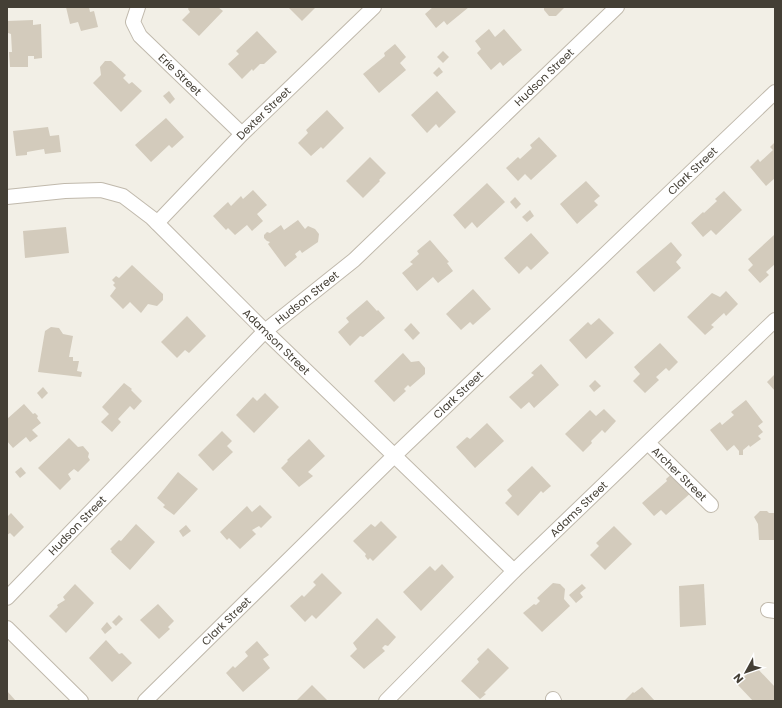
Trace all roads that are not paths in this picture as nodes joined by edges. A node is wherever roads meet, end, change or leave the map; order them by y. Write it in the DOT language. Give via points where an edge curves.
graph roads {
  1 [pos="138,7"];
  2 [pos="374,7"];
  3 [pos="616,7"];
  4 [pos="775,92"];
  5 [pos="242,134"];
  6 [pos="7,197"];
  7 [pos="157,223"];
  8 [pos="775,320"];
  9 [pos="265,331"];
  10 [pos="648,443"];
  11 [pos="394,456"];
  12 [pos="711,505"];
  13 [pos="514,571"];
  14 [pos="7,598"];
  15 [pos="7,628"];
  16 [pos="81,701"];
  17 [pos="144,701"];
  18 [pos="386,701"];
  1 -- 5 [label="street, Erie Street" via="133,22 140,36"];
  2 -- 5 [label="street, Dexter Street"];
  3 -- 9 [label="street, Hudson Street" via="354,260"];
  4 -- 11 [label="street, Clark Street"];
  5 -- 7 [label="street, Dexter Street"];
  6 -- 7 [label="street, Adamson Street" via="101,190 123,196"];
  7 -- 9 [label="street, Adamson Street"];
  8 -- 10 [label="street, Adams Street"];
  9 -- 11 [label="street, Adamson Street"];
  9 -- 14 [label="street, Hudson Street"];
  10 -- 12 [label="street, Archer Street"];
  10 -- 13 [label="street, Adams Street"];
  11 -- 13 [label="street, Adamson Street"];
  11 -- 17 [label="street, Clark Street"];
  13 -- 18 [label="street, Adams Street"];
  15 -- 16 [label="street"];
}
